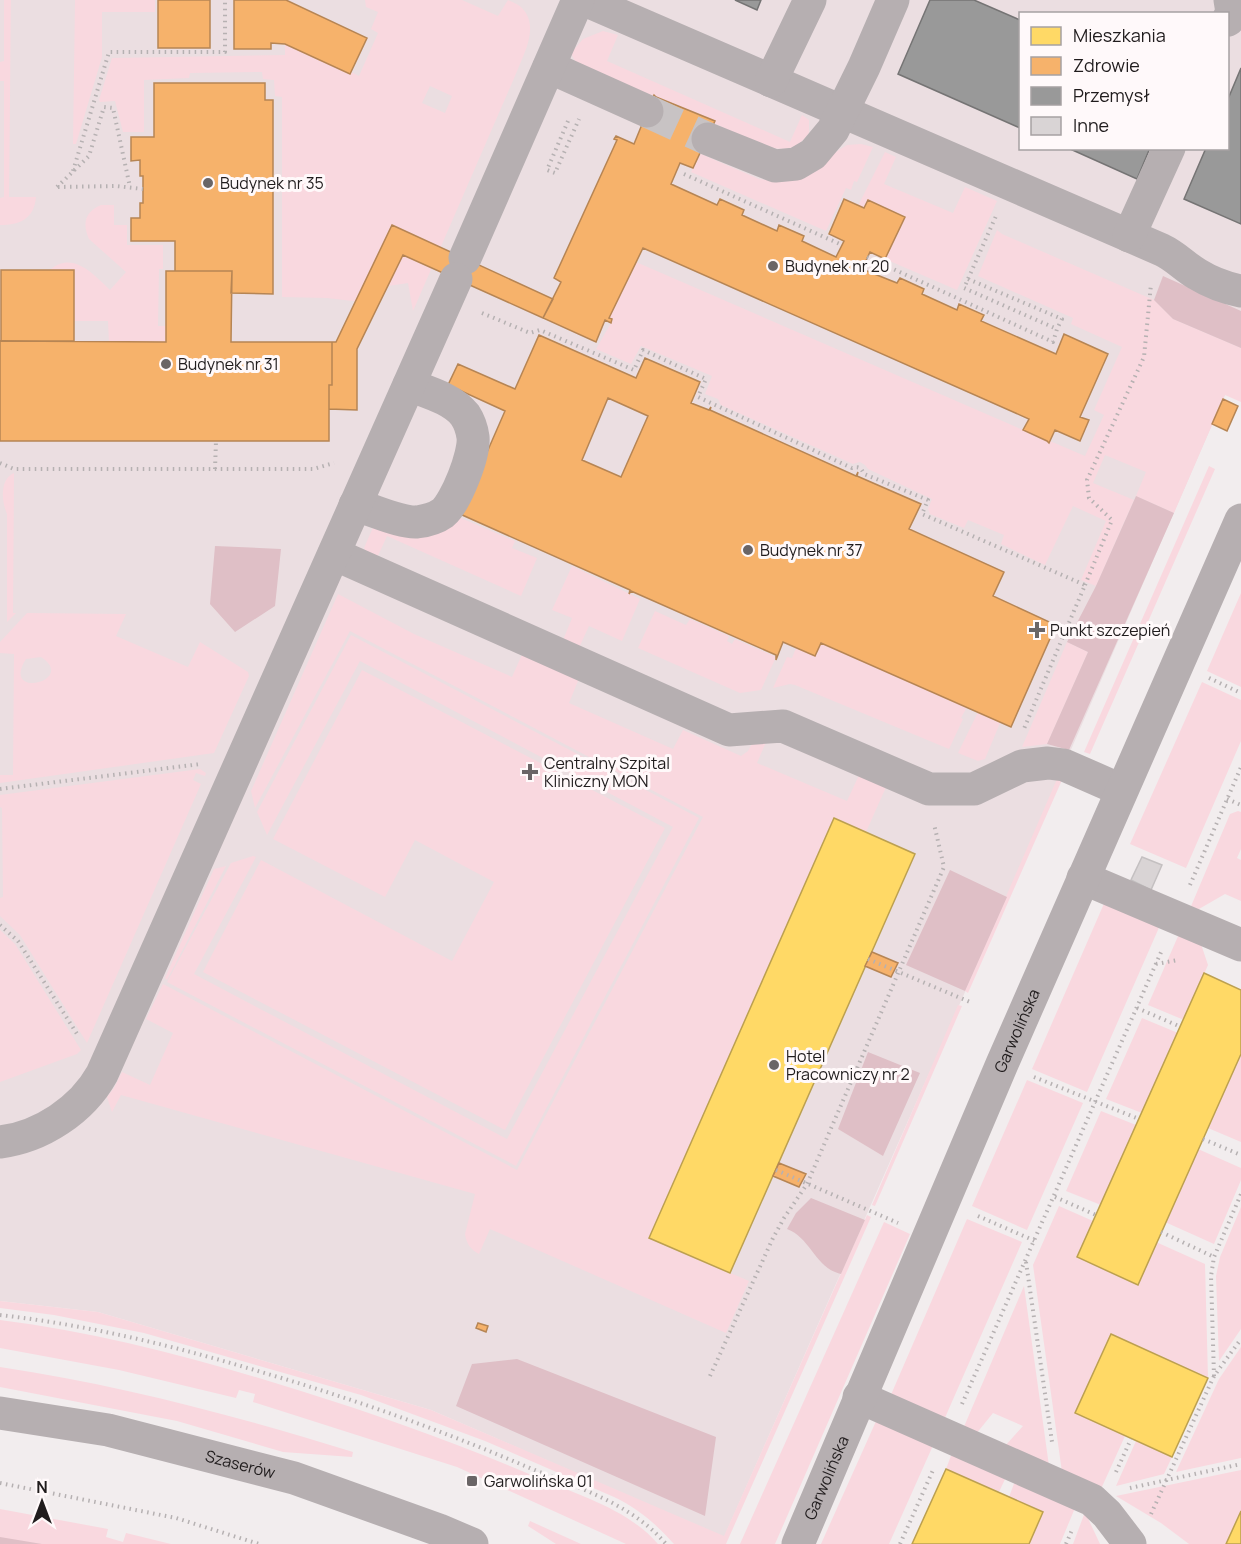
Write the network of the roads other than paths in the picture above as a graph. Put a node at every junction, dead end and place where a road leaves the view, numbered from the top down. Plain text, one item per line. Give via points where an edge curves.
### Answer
1 (578, 0) edge
2 (585, 0) edge
3 (810, 0) edge
4 (893, 0) edge
5 (1230, 0) edge
6 (1229, 17) edge
7 (549, 67) junction
8 (771, 81) junction
9 (647, 111) tunnel mouth
10 (841, 112) junction
11 (708, 138) tunnel mouth
12 (1168, 150) edge
13 (1129, 236) junction
14 (1161, 264) junction
15 (1241, 277) edge
16 (1241, 291) edge
17 (409, 385) junction
18 (355, 506) junction
19 (1241, 520) edge
20 (334, 554) junction
21 (1121, 790) junction
22 (1083, 878) junction
23 (1241, 945) edge
24 (0, 1142) edge
25 (859, 1397) junction
26 (0, 1413) edge
27 (472, 1544) edge
28 (798, 1544) edge
29 (1130, 1544) edge

1 - 7 street
2 - 8 street
3 - 8 street
4 - 10 street
5 - 6 street
7 - 9 street
7 - 17 street
8 - 10 street
10 - 11 street via 821,146 796,164 768,165
10 - 13 street
12 - 13 street
13 - 14 street
14 - 15 street via 1204,259
14 - 16 street
17 - 18 street
17 - 18 street via 451,403 471,427 470,459 451,504 436,517 418,522
18 - 20 street
19 - 21 street, Garwolińska
20 - 21 street via 729,730 783,726 929,789 974,789 1022,766 1038,763 1064,765
20 - 24 street via 102,1074 75,1109 34,1132
21 - 22 street, Garwolińska
22 - 23 street
22 - 25 street, Garwolińska
25 - 28 street, Garwolińska
25 - 29 street via 1092,1500
26 - 27 street, Szaserów via 108,1430 294,1478

